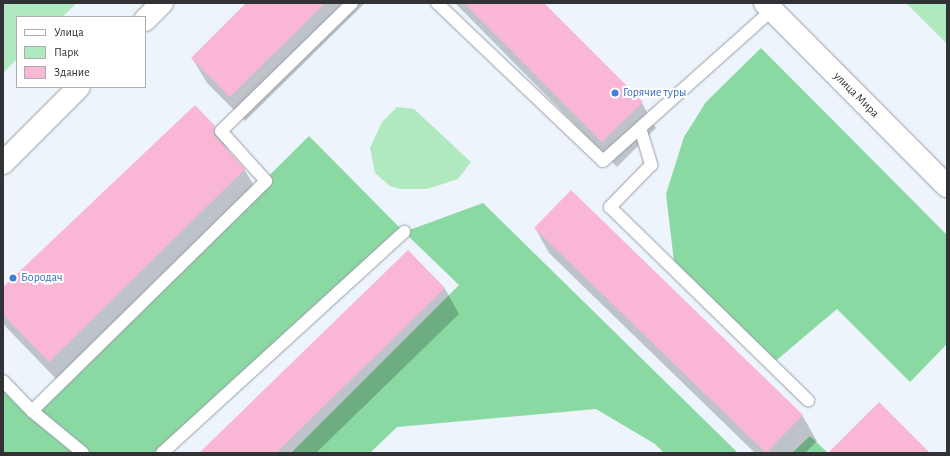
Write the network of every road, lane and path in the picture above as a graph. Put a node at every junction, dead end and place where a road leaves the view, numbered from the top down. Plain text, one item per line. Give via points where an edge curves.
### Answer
1 (162, 3) edge
2 (352, 3) edge
3 (437, 3) edge
4 (768, 6) edge
5 (146, 19) edge
6 (78, 88) edge
7 (640, 128) junction
8 (3, 163) edge
9 (947, 186) edge
10 (404, 232) dead end
11 (3, 381) edge
12 (808, 400) dead end
13 (32, 411) junction
14 (83, 453) edge
15 (162, 453) edge

1 - 5 main road
2 - 13 lane via 221,131 266,181
3 - 7 lane via 603,161
4 - 7 lane
4 - 9 main road, улица Мира
6 - 8 main road
7 - 12 lane via 651,165 610,207
10 - 15 lane
11 - 13 lane
13 - 14 lane

